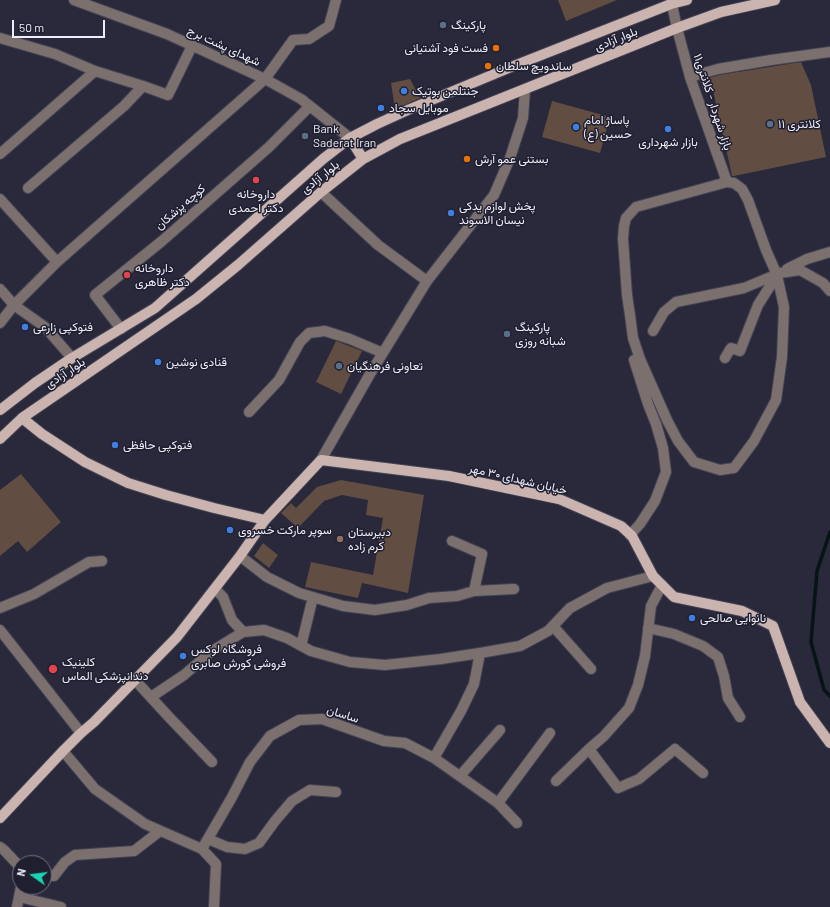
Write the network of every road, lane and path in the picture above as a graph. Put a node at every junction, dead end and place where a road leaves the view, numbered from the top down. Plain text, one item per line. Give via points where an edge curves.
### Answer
1 (74, 0) edge
2 (336, 0) edge
3 (687, 0) edge
4 (775, 0) edge
5 (671, 2) edge
6 (677, 28) junction
7 (0, 38) edge
8 (192, 46) junction
9 (830, 52) edge
10 (95, 71) junction
11 (690, 77) junction
12 (265, 79) junction
13 (142, 86) junction
14 (525, 90) junction
15 (310, 106) junction
16 (350, 138) junction
17 (0, 154) edge
18 (363, 159) junction
19 (727, 182) junction
20 (28, 188) dead end
21 (321, 192) junction
22 (0, 198) edge
23 (623, 224) junction
24 (830, 252) edge
25 (57, 262) junction
26 (778, 274) junction
27 (427, 281) junction
28 (0, 289) edge
29 (830, 291) edge
30 (14, 305) junction
31 (0, 323) edge
32 (121, 329) junction
33 (626, 329) dead end
34 (653, 330) dead end
35 (630, 348) dead end
36 (383, 354) junction
37 (72, 358) junction
38 (725, 358) dead end
39 (0, 410) edge
40 (249, 412) dead end
41 (22, 418) junction
42 (0, 439) edge
43 (322, 460) junction
44 (265, 520) junction
45 (630, 535) junction
46 (452, 541) dead end
47 (240, 556) junction
48 (102, 561) dead end
49 (653, 576) junction
50 (662, 585) junction
51 (215, 589) junction
52 (514, 589) dead end
53 (474, 591) junction
54 (313, 597) junction
55 (0, 608) edge
56 (553, 626) junction
57 (648, 628) junction
58 (0, 630) edge
59 (243, 632) junction
60 (301, 646) junction
61 (480, 653) junction
62 (591, 669) dead end
63 (135, 680) junction
64 (151, 697) junction
65 (740, 717) dead end
66 (500, 730) dead end
67 (81, 733) junction
68 (550, 733) dead end
69 (830, 743) edge
70 (589, 749) junction
71 (63, 751) junction
72 (434, 758) junction
73 (212, 762) dead end
74 (703, 773) dead end
75 (460, 776) junction
76 (556, 781) dead end
77 (336, 792) dead end
78 (498, 803) junction
79 (0, 818) edge
80 (517, 823) dead end
81 (160, 831) junction
82 (208, 839) junction
83 (0, 847) edge
84 (202, 849) junction
85 (12, 858) edge
86 (52, 876) edge
87 (18, 902) edge
88 (61, 907) edge
89 (214, 907) edge

1 - 8 street, شهدای پشت برج via 167,34
2 - 12 street via 329,26 309,40 293,40
3 - 5 main road, بلوار آزادی
4 - 6 main road, بلوار آزادی via 721,12
5 - 6 street, بازار شهردار - کلانتری۱۱
5 - 16 main road, بلوار آزادی via 423,103
6 - 11 street, بازار شهردار - کلانتری۱۱
6 - 14 main road, بلوار آزادی
7 - 10 street via 55,54
8 - 12 street, شهدای پشت برج
8 - 13 street via 168,95
9 - 11 street via 740,65
10 - 13 street
10 - 17 street
11 - 19 street, بازار شهردار - کلانتری۱۱
12 - 15 street, شهدای پشت برج
12 - 25 street
13 - 20 street via 124,106
14 - 18 main road, بلوار آزادی via 400,139
14 - 27 street via 523,118 494,195
15 - 16 street, شهدای پشت برج
15 - 32 street, کوچه پزشکان via 263,152 96,295
16 - 18 main road
16 - 32 main road, بلوار آزادی via 155,308
18 - 21 main road, بلوار آزادی
19 - 23 street via 636,207
19 - 26 street via 734,183 742,189
21 - 27 street via 378,245
21 - 41 main road, بلوار آزادی via 196,299
22 - 25 street
23 - 26 street via 627,295 633,338 667,420 678,441 694,462 720,470 734,468 754,441 776,400 782,357 784,307
23 - 33 street via 620,260
24 - 26 street via 807,259
25 - 30 street
26 - 29 street via 800,270
26 - 34 street via 744,288 676,302 664,312
26 - 38 street via 758,305 740,351 732,348
27 - 36 street
28 - 30 street
30 - 31 street
30 - 37 street via 45,327
32 - 37 main road, بلوار آزادی
35 - 45 street via 663,448 666,472 655,501
36 - 40 street via 325,331 309,333 300,342 279,380
36 - 43 street
37 - 39 main road, بلوار آزادی
41 - 42 main road, بلوار آزادی
41 - 44 main road via 85,462 128,483
43 - 44 main road
43 - 45 main road, خیابان شهدای ۳۰ مهر via 449,476 559,499 621,526
44 - 47 main road
45 - 49 main road, خیابان شهدای ۳۰ مهر
46 - 53 street via 482,554
47 - 51 main road
47 - 54 street via 267,577
48 - 55 street via 89,562 34,594
49 - 50 main road, خیابان شهدای ۳۰ مهر
49 - 56 street via 607,588 570,608
50 - 57 street via 651,606
50 - 69 main road, خیابان شهدای ۳۰ مهر via 674,597 742,611 773,626 800,702
51 - 59 street via 223,597 232,620
51 - 63 main road via 177,637
52 - 53 street
53 - 54 street via 376,610 343,606
54 - 60 street
56 - 61 street via 520,646
56 - 62 street
57 - 65 street via 674,634 703,646 718,657 728,698
57 - 70 street via 645,656 629,708
58 - 67 street
59 - 60 street via 264,630
59 - 64 street via 212,650 184,675
60 - 61 street via 350,662 386,665
61 - 72 street via 474,684
63 - 64 street
63 - 67 main road
64 - 73 street
66 - 75 street
67 - 71 main road
68 - 78 street
70 - 74 street via 618,788 638,779 675,749
70 - 76 street
71 - 79 main road
71 - 81 street via 95,789 144,824
72 - 75 street, ساسان
72 - 82 street, ساسان via 405,743 384,741 322,719 299,720 270,736 250,762
75 - 78 street, ساسان
77 - 82 street via 310,790 292,801 259,843 245,849 227,847
78 - 80 street, ساسان
81 - 84 street
81 - 86 street via 134,852 75,855
82 - 84 street, ساسان
83 - 85 street
84 - 89 street via 216,864
87 - 88 street

